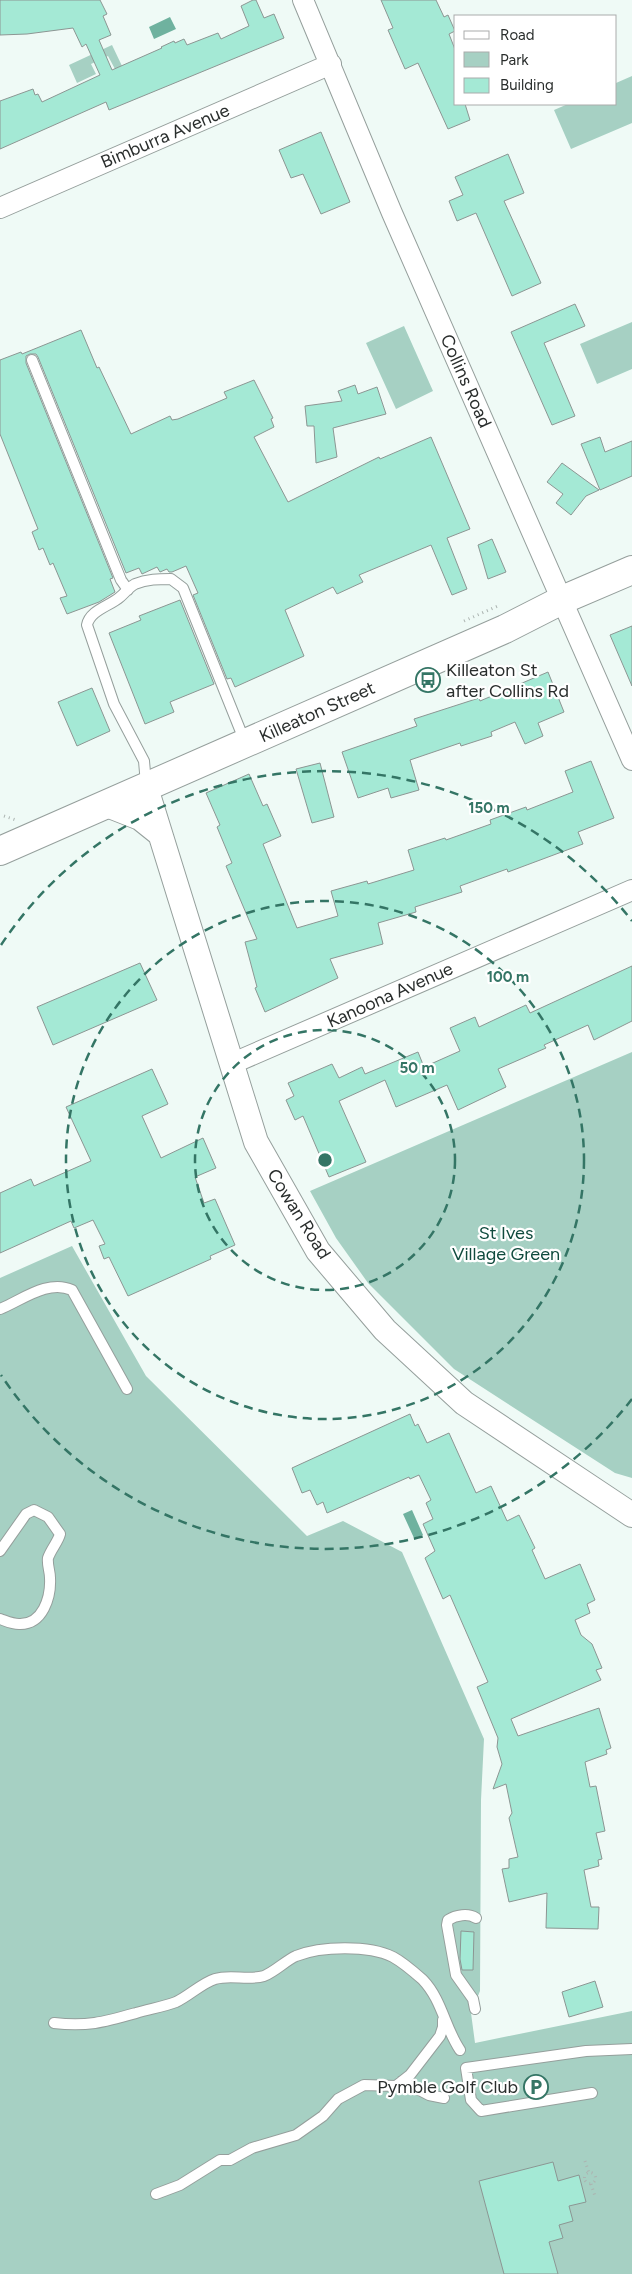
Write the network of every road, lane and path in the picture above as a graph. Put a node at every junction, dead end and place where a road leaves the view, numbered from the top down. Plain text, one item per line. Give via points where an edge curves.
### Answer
1 (303, 0) edge
2 (331, 64) junction
3 (0, 208) edge
4 (32, 360) dead end
5 (632, 570) edge
6 (128, 590) junction
7 (562, 600) junction
8 (246, 743) junction
9 (632, 760) edge
10 (146, 788) junction
11 (107, 805) junction
12 (160, 834) junction
13 (1, 849) edge
14 (632, 890) edge
15 (231, 1064) junction
16 (0, 1309) edge
17 (128, 1388) dead end
18 (632, 1515) edge
19 (0, 1551) edge
20 (0, 1618) edge
21 (476, 1918) dead end
22 (475, 2009) dead end
23 (441, 2010) junction
24 (54, 2023) dead end
25 (632, 2049) edge
26 (460, 2050) dead end
27 (402, 2081) junction
28 (592, 2093) dead end
29 (444, 2098) dead end
30 (585, 2161) dead end
31 (588, 2173) junction
32 (585, 2180) junction
33 (580, 2182) dead end
34 (591, 2184) junction
35 (156, 2194) dead end
36 (594, 2196) dead end

1 - 2 street, Collins Road
2 - 3 street, Bimburra Avenue
2 - 7 street, Collins Road via 392,213
4 - 6 lane via 121,580
5 - 7 main road, Killeaton Street
6 - 8 lane via 146,580 158,579 171,579 183,588
6 - 10 lane via 88,620 88,629 114,704 144,761
7 - 8 main road, Killeaton Street via 505,629
7 - 9 street, Collins Road
8 - 10 main road, Killeaton Street
10 - 11 main road, Killeaton Street
10 - 12 street, Cowan Road
11 - 12 street via 140,818
11 - 13 main road, Killeaton Street
12 - 15 street, Cowan Road
14 - 15 street, Kanoona Avenue
15 - 18 street, Cowan Road via 256,1142 304,1228 318,1250 385,1330 464,1403
16 - 17 lane via 44,1290 63,1286 72,1290
19 - 20 lane via 26,1514 34,1510 48,1517 60,1534 48,1560 49,1598 43,1610 28,1623 19,1624
21 - 22 lane via 459,1916 448,1920 447,1926 456,1975 473,1999
23 - 24 lane via 423,1981 393,1957 373,1950 339,1949 295,1956 267,1975 256,1978 214,1980 175,2002 116,2020 77,2025
23 - 26 lane via 448,2031
23 - 27 lane via 444,2027 440,2036
25 - 28 lane via 586,2051 466,2068 471,2100 480,2111
27 - 29 lane via 429,2095
27 - 35 lane via 396,2086 364,2085 338,2099 323,2116 296,2134 252,2148 230,2160 220,2160 180,2185
30 - 31 path
31 - 32 path
31 - 34 path via 598,2176
32 - 33 path
32 - 34 path
34 - 36 path

